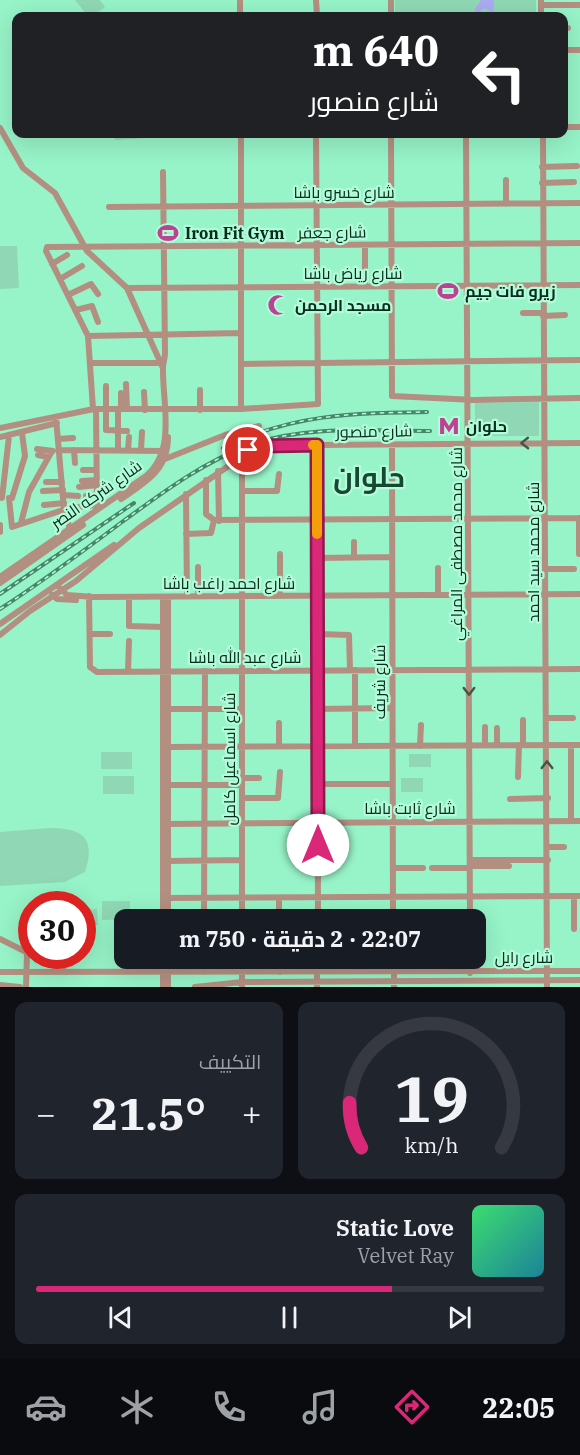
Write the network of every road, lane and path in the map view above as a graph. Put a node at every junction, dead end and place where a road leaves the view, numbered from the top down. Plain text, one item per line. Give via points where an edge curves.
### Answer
1 (541, 3) edge
2 (558, 3) edge
3 (579, 4) edge
4 (0, 128) edge
5 (241, 138) edge
6 (316, 138) edge
7 (392, 138) edge
8 (466, 138) edge
9 (543, 138) edge
10 (577, 166) dead end
11 (542, 167) junction
12 (163, 172) dead end
13 (506, 180) dead end
14 (574, 182) dead end
15 (542, 183) junction
16 (580, 202) edge
17 (543, 203) junction
18 (468, 204) junction
19 (506, 204) junction
20 (317, 205) junction
21 (392, 205) junction
22 (163, 206) junction
23 (241, 206) junction
24 (109, 207) dead end
25 (543, 243) junction
26 (580, 243) edge
27 (468, 244) junction
28 (365, 245) junction
29 (392, 245) junction
30 (241, 246) junction
31 (318, 246) junction
32 (165, 247) junction
33 (84, 248) junction
34 (67, 255) dead end
35 (52, 264) junction
36 (82, 266) dead end
37 (60, 279) junction
38 (468, 285) junction
39 (542, 285) junction
40 (580, 285) edge
41 (318, 286) junction
42 (365, 286) junction
43 (392, 286) junction
44 (166, 287) junction
45 (241, 287) junction
46 (127, 288) junction
47 (98, 294) dead end
48 (68, 295) junction
49 (76, 310) junction
50 (524, 313) dead end
51 (543, 314) junction
52 (566, 315) dead end
53 (98, 322) dead end
54 (147, 333) junction
55 (166, 333) junction
56 (241, 333) junction
57 (88, 336) junction
58 (580, 360) edge
59 (544, 361) junction
60 (392, 362) junction
61 (467, 362) junction
62 (91, 363) junction
63 (318, 363) junction
64 (162, 364) junction
65 (241, 364) junction
66 (126, 384) dead end
67 (106, 386) dead end
68 (200, 390) dead end
69 (144, 392) dead end
70 (121, 393) dead end
71 (469, 399) junction
72 (544, 399) junction
73 (580, 399) edge
74 (94, 409) junction
75 (106, 409) junction
76 (122, 409) junction
77 (167, 409) junction
78 (241, 409) junction
79 (145, 410) junction
80 (200, 410) junction
81 (57, 420) junction
82 (259, 426) dead end
83 (0, 428) edge
84 (118, 430) junction
85 (142, 432) dead end
86 (22, 433) junction
87 (9, 436) junction
88 (0, 437) edge
89 (73, 438) dead end
90 (58, 439) junction
91 (469, 443) junction
92 (545, 443) junction
93 (580, 443) edge
94 (392, 444) junction
95 (317, 445) junction
96 (74, 450) junction
97 (96, 450) junction
98 (117, 450) junction
99 (128, 450) junction
100 (141, 450) junction
101 (60, 451) junction
102 (163, 451) junction
103 (38, 452) dead end
104 (50, 454) junction
105 (242, 454) junction
106 (165, 459) junction
107 (75, 463) dead end
108 (83, 470) dead end
109 (96, 470) junction
110 (218, 471) junction
111 (279, 474) dead end
112 (206, 480) junction
113 (46, 482) dead end
114 (62, 482) junction
115 (97, 483) junction
116 (80, 484) dead end
117 (43, 491) dead end
118 (242, 491) junction
119 (186, 494) junction
120 (97, 495) junction
121 (51, 496) dead end
122 (78, 496) dead end
123 (86, 496) dead end
124 (27, 497) junction
125 (6, 498) edge
126 (64, 500) junction
127 (52, 504) junction
128 (44, 505) dead end
129 (97, 508) junction
130 (469, 518) junction
131 (546, 518) junction
132 (580, 518) edge
133 (317, 519) junction
134 (392, 519) junction
135 (217, 520) junction
136 (242, 520) junction
137 (21, 523) junction
138 (0, 525) edge
139 (70, 529) junction
140 (0, 532) edge
141 (186, 534) junction
142 (354, 542) dead end
143 (280, 554) dead end
144 (579, 554) edge
145 (354, 557) junction
146 (392, 557) junction
147 (318, 558) junction
148 (198, 567) dead end
149 (438, 568) dead end
150 (546, 569) junction
151 (574, 569) dead end
152 (0, 577) edge
153 (0, 583) edge
154 (60, 588) junction
155 (51, 594) junction
156 (546, 594) junction
157 (580, 594) edge
158 (438, 595) junction
159 (469, 595) junction
160 (187, 596) junction
161 (198, 596) junction
162 (242, 596) junction
163 (280, 596) junction
164 (318, 596) junction
165 (392, 596) junction
166 (129, 597) junction
167 (166, 597) junction
168 (91, 598) junction
169 (0, 624) edge
170 (163, 627) junction
171 (90, 634) junction
172 (110, 634) dead end
173 (318, 634) junction
174 (0, 635) edge
175 (129, 641) dead end
176 (547, 669) junction
177 (580, 669) edge
178 (318, 670) junction
179 (353, 670) junction
180 (392, 670) junction
181 (469, 670) junction
182 (205, 671) junction
183 (242, 671) junction
184 (129, 672) junction
185 (166, 672) junction
186 (355, 708) junction
187 (392, 708) junction
188 (168, 709) junction
189 (205, 709) junction
190 (242, 709) junction
191 (318, 709) junction
192 (547, 718) junction
193 (573, 718) dead end
194 (523, 720) dead end
195 (279, 723) dead end
196 (421, 725) dead end
197 (485, 727) dead end
198 (497, 728) dead end
199 (470, 745) junction
200 (485, 745) junction
201 (497, 745) junction
202 (521, 745) junction
203 (547, 745) junction
204 (571, 745) junction
205 (580, 745) edge
206 (279, 746) junction
207 (318, 746) junction
208 (355, 746) junction
209 (393, 746) junction
210 (420, 746) junction
211 (168, 747) junction
212 (205, 747) junction
213 (242, 747) junction
214 (280, 772) dead end
215 (518, 777) dead end
216 (259, 778) dead end
217 (242, 781) junction
218 (318, 784) junction
219 (392, 784) junction
220 (168, 785) junction
221 (205, 785) junction
222 (242, 798) junction
223 (548, 798) junction
224 (510, 799) dead end
225 (470, 821) junction
226 (548, 821) junction
227 (571, 821) junction
228 (580, 821) edge
229 (318, 822) junction
230 (393, 822) junction
231 (204, 823) junction
232 (242, 823) junction
233 (168, 824) junction
234 (318, 845) junction
235 (340, 845) dead end
236 (548, 847) junction
237 (564, 847) dead end
238 (204, 860) junction
239 (242, 860) junction
240 (548, 860) junction
241 (168, 861) junction
242 (470, 864) junction
243 (509, 866) dead end
244 (432, 867) dead end
245 (393, 868) junction
246 (423, 868) dead end
247 (393, 896) junction
248 (470, 896) junction
249 (548, 896) junction
250 (577, 896) edge
251 (318, 897) junction
252 (168, 898) junction
253 (204, 898) junction
254 (242, 898) junction
255 (279, 898) junction
256 (163, 909) edge
257 (168, 909) edge
258 (204, 909) edge
259 (242, 909) edge
260 (279, 909) edge
261 (318, 909) edge
262 (393, 909) edge
263 (470, 909) edge
264 (574, 929) dead end
265 (0, 939) edge
266 (18, 949) edge
267 (27, 969) edge
268 (61, 969) edge
269 (165, 969) edge
270 (166, 969) edge
271 (280, 969) edge
272 (1, 970) edge
273 (394, 971) junction
274 (421, 971) joint
275 (439, 971) junction
276 (470, 971) junction
277 (548, 971) junction
278 (580, 971) edge
279 (166, 972) junction
280 (204, 972) joint
281 (242, 972) junction
282 (280, 972) junction
283 (317, 972) junction
284 (14, 973) junction
285 (70, 973) junction
286 (27, 974) junction
287 (580, 980) edge
288 (470, 981) junction
289 (242, 984) edge
290 (317, 984) edge
291 (394, 984) edge
292 (439, 984) edge
293 (481, 984) edge
294 (548, 984) edge
295 (0, 985) edge
296 (16, 987) edge
297 (26, 987) edge
298 (163, 987) edge
299 (168, 987) edge
300 (195, 987) edge

1 - 2 street
2 - 3 street
4 - 33 street via 23,168 55,193
5 - 23 street
6 - 20 street
7 - 21 street
8 - 18 street, شارع محمد مصطفى المراغي
9 - 11 street, شارع محمد سيد احمد
10 - 11 street
11 - 15 street, شارع محمد سيد احمد
12 - 22 street
13 - 19 street
14 - 15 street
15 - 17 street, شارع محمد سيد احمد
16 - 17 street, شارع خسرو باشا
17 - 19 street, شارع خسرو باشا
17 - 25 street, شارع محمد سيد احمد
18 - 19 street, شارع خسرو باشا
18 - 21 street, شارع خسرو باشا
18 - 27 street, شارع محمد مصطفى المراغي
20 - 21 street, شارع خسرو باشا
20 - 23 street, شارع خسرو باشا
20 - 31 street
21 - 29 street
22 - 23 street, شارع خسرو باشا
22 - 24 street, شارع خسرو باشا
22 - 32 street
23 - 30 street
25 - 26 street, شارع جعفر
25 - 27 street, شارع جعفر
25 - 39 street, شارع محمد سيد احمد
27 - 29 street, شارع جعفر
27 - 38 street, شارع محمد مصطفى المراغي
28 - 29 street, شارع جعفر
28 - 31 street, شارع جعفر
28 - 42 street
29 - 43 street
30 - 31 street, شارع جعفر
30 - 32 street, شارع جعفر
30 - 45 street
31 - 41 street
32 - 33 street, شارع جعفر
32 - 44 street
33 - 35 street, شارع جعفر via 45,248
33 - 46 street
34 - 35 street
35 - 37 street
36 - 37 street
37 - 48 street
38 - 39 street, شارع رياض باشا
38 - 43 street, شارع رياض باشا
38 - 61 street, شارع محمد مصطفى المراغي
39 - 40 street, شارع رياض باشا
39 - 51 street, شارع محمد سيد احمد
41 - 42 street, شارع رياض باشا
41 - 45 street, شارع رياض باشا
41 - 63 street
42 - 43 street, شارع رياض باشا
43 - 60 street
44 - 45 street, شارع رياض باشا
44 - 46 street, شارع رياض باشا
44 - 55 street
45 - 56 street
46 - 54 street, شارع شركه النصر
47 - 48 street via 91,285
48 - 49 street
49 - 53 street via 91,305
49 - 57 street
50 - 51 street
51 - 52 street
51 - 59 street, شارع محمد سيد احمد
54 - 55 street
54 - 57 street
54 - 64 street, شارع شركه النصر
55 - 56 street
55 - 64 street
56 - 65 street
57 - 62 street
58 - 59 street
59 - 61 street
59 - 72 street, شارع محمد سيد احمد
60 - 61 street
60 - 63 street
60 - 71 street via 392,396
61 - 71 street, شارع محمد مصطفى المراغي
62 - 64 street
62 - 74 street
63 - 65 street
63 - 78 street via 318,404
64 - 77 street, شارع شركه النصر via 169,383
65 - 78 street
66 - 76 street
67 - 75 street
68 - 80 street
69 - 79 street
70 - 76 street
71 - 72 street
71 - 91 street, شارع محمد مصطفى المراغي
72 - 73 street
72 - 92 street, شارع محمد سيد احمد
74 - 75 street
74 - 81 street
74 - 97 street
75 - 76 street
75 - 84 street via 106,430
76 - 79 street
76 - 84 street
77 - 79 street
77 - 80 street
77 - 102 street, شارع شركه النصر
77 - 106 street, شارع شركه النصر
78 - 80 street
81 - 83 street
81 - 86 street
81 - 90 street
82 - 106 street
84 - 98 street
84 - 99 street via 128,434
85 - 100 street
86 - 87 street
86 - 125 street via 25,456
87 - 88 street
87 - 125 street
89 - 90 street
90 - 101 street
92 -> 91 street, شارع منصور
91 - 94 street, شارع منصور
91 - 130 street, شارع محمد مصطفى المراغي
92 - 93 street, شارع منصور
92 - 131 street, شارع محمد سيد احمد
94 - 95 street, شارع منصور
94 - 134 street, شارع شريف
95 - 105 street, شارع منصور via 264,446
95 - 133 street
96 - 97 street via 84,446
96 - 101 street
96 - 107 street
97 - 98 street
97 - 109 street
98 - 99 street
99 - 100 street
100 - 102 street
101 - 104 street
101 - 114 street
102 - 129 street, شارع شركه النصر via 150,473
103 - 104 street
104 - 124 street
105 - 110 street, شارع منصور
105 - 118 street, شارع اسماعيل كامل
106 - 153 street, شارع شركه النصر via 150,479
108 - 109 street
109 - 115 street
110 - 112 street, شارع منصور
110 - 135 street
111 - 118 street via 278,491
112 - 119 street, شارع منصور
112 - 135 street via 206,514
113 - 114 street
114 - 126 street
115 - 116 street
115 - 120 street
117 - 126 street
118 - 136 street, شارع اسماعيل كامل
119 - 141 street
119 - 154 street, شارع منصور
120 - 123 street
120 - 129 street
121 - 127 street
122 - 126 street
124 - 125 street
124 - 137 street
125 - 137 street via 10,527
126 - 127 street
126 - 129 street
126 - 137 street
126 - 139 street
127 - 128 street
129 - 139 street, شارع شركه النصر
130 - 131 street
130 - 134 street
130 - 159 street, شارع محمد مصطفى المراغي
131 - 132 street
131 - 150 street, شارع محمد سيد احمد
132 - 144 street
133 - 134 street
133 - 136 street
133 - 147 street
134 - 146 street, شارع شريف
135 - 136 street
135 - 141 street via 211,533
136 - 162 street, شارع اسماعيل كامل
138 - 140 street
139 - 152 street, شارع شركه النصر
141 - 160 street
142 - 145 street
143 - 163 street
145 - 146 street
145 - 147 street
146 - 165 street, شارع شريف
147 - 164 street
148 - 161 street
149 - 158 street
150 - 151 street
150 - 156 street, شارع محمد سيد احمد
154 - 155 street, شارع منصور
154 - 168 street, شارع احمد راغب باشا via 67,595
155 - 168 street, شارع احمد راغب باشا via 60,599
155 - 169 street, شارع منصور
155 - 174 street, شارع منصور
156 - 157 street, شارع احمد راغب باشا
156 - 159 street, شارع احمد راغب باشا
156 - 176 street, شارع محمد سيد احمد
158 - 159 street, شارع احمد راغب باشا
158 - 165 street, شارع احمد راغب باشا
159 - 181 street, شارع محمد مصطفى المراغي
160 - 161 street, شارع احمد راغب باشا
160 - 167 street, شارع احمد راغب باشا
161 - 162 street, شارع احمد راغب باشا
162 - 163 street, شارع احمد راغب باشا
162 - 183 street, شارع اسماعيل كامل
163 - 164 street, شارع احمد راغب باشا
164 - 165 street, شارع احمد راغب باشا
164 - 173 street
165 - 180 street, شارع شريف
166 - 167 street, شارع احمد راغب باشا
166 - 168 street, شارع احمد راغب باشا
166 - 170 street via 129,626
167 - 170 street
167 - 185 street
168 - 171 street
170 - 185 street
171 - 172 street
171 - 184 street, شارع عبد الله باشا via 91,669
173 - 178 street
173 - 179 street via 349,635
175 - 184 street
176 - 177 street, شارع عبد الله باشا
176 - 181 street, شارع عبد الله باشا
176 - 192 street, شارع محمد سيد احمد
178 - 179 street, شارع عبد الله باشا
178 - 183 street, شارع عبد الله باشا
178 - 191 street
179 - 180 street, شارع عبد الله باشا
179 - 186 street
180 - 181 street, شارع عبد الله باشا
180 - 187 street, شارع شريف
181 -> 199 street, شارع محمد مصطفى المراغي
182 - 183 street, شارع عبد الله باشا
182 - 185 street, شارع عبد الله باشا
182 - 189 street
183 - 190 street, شارع اسماعيل كامل
184 - 185 street, شارع عبد الله باشا
185 - 188 street
185 - 256 street
186 - 187 street
186 - 191 street
186 - 208 street
187 - 209 street, شارع شريف
188 - 189 street
188 - 211 street
189 - 190 street
189 - 212 street
190 - 213 street, شارع اسماعيل كامل
191 - 207 street
192 - 193 street
192 - 203 street, شارع محمد سيد احمد
194 - 202 street
195 - 206 street
196 - 210 street
197 - 200 street
198 - 201 street
199 - 200 street
199 - 210 street
199 - 225 street, شارع محمد مصطفى المراغي
200 - 201 street
201 - 202 street
202 - 203 street
202 - 215 street
203 - 204 street
223 -> 203 street, شارع محمد سيد احمد
204 - 205 street
204 - 227 street
206 - 207 street
206 - 213 street
207 - 208 street
207 - 218 street
208 - 209 street
209 - 210 street
209 - 219 street, شارع شريف
211 - 212 street
211 - 220 street
212 - 213 street
212 - 221 street
213 - 217 street, شارع اسماعيل كامل
214 - 222 street via 278,798
216 - 217 street
217 - 221 street
217 - 222 street, شارع اسماعيل كامل
218 - 219 street
218 - 229 street
219 - 230 street, شارع شريف
220 - 221 street
220 - 233 street
221 - 231 street
222 - 232 street, شارع اسماعيل كامل
223 - 224 street
223 - 226 street, شارع محمد سيد احمد
225 - 226 street, شارع ثابت باشا
225 - 230 street, شارع ثابت باشا
225 - 242 street, شارع محمد مصطفى المراغي
226 - 227 street, شارع ثابت باشا
226 - 236 street, شارع محمد سيد احمد
227 - 228 street, شارع ثابت باشا
229 - 230 street, شارع ثابت باشا
229 - 232 street, شارع ثابت باشا
229 - 234 street
230 - 245 street, شارع شريف
231 - 232 street, شارع ثابت باشا
231 - 233 street, شارع ثابت باشا
231 - 238 street
232 - 239 street, شارع اسماعيل كامل
233 - 241 street
234 - 235 street
234 - 251 street
236 - 237 street
236 - 240 street, شارع محمد سيد احمد
238 - 239 street
238 - 241 street
238 - 253 street
239 - 254 street, شارع اسماعيل كامل
240 - 242 street
240 - 249 street, شارع محمد سيد احمد
241 - 252 street
242 - 243 street
242 - 244 street
242 - 248 street, شارع محمد مصطفى المراغي
245 - 246 street
245 - 247 street, شارع شريف
247 - 248 street
247 - 251 street
247 - 262 street, شارع شريف
248 - 249 street
248 - 263 street, شارع محمد مصطفى المراغي
249 - 250 street
249 - 277 street, شارع محمد سيد احمد
250 - 264 street
251 - 255 street
251 - 261 street
252 - 253 street
252 - 257 street
253 - 254 street
253 - 258 street
254 - 255 street
254 - 259 street, شارع اسماعيل كامل
255 - 260 street
265 - 266 street
267 - 286 street
268 - 285 street
269 - 279 street
270 - 279 street
271 - 282 street
272 - 284 street, شارع رايل
273 - 274 street, شارع رايل
273 - 283 street, شارع رايل
273 - 291 street
274 - 275 street, شارع رايل
275 - 276 street, شارع رايل
275 - 292 street
276 - 277 street, شارع رايل
276 - 288 street
277 - 278 street, شارع رايل
277 - 294 street, شارع محمد سيد احمد
279 - 280 street, شارع رايل
279 - 285 street, شارع رايل
279 - 298 street
279 - 299 street
280 - 281 street, شارع رايل
281 - 282 street, شارع رايل
281 - 289 street
282 - 283 street, شارع رايل
283 - 290 street
284 - 286 street, شارع رايل
284 - 296 street
285 - 286 street, شارع رايل
286 - 297 street
287 - 294 street, شارع رايل
288 - 292 street, شارع رايل
288 - 293 street, شارع رايل
289 - 290 street, شارع رايل
289 - 300 street, شارع رايل
290 - 291 street, شارع رايل
291 - 292 street, شارع رايل
293 - 294 street, شارع رايل
295 - 296 street

